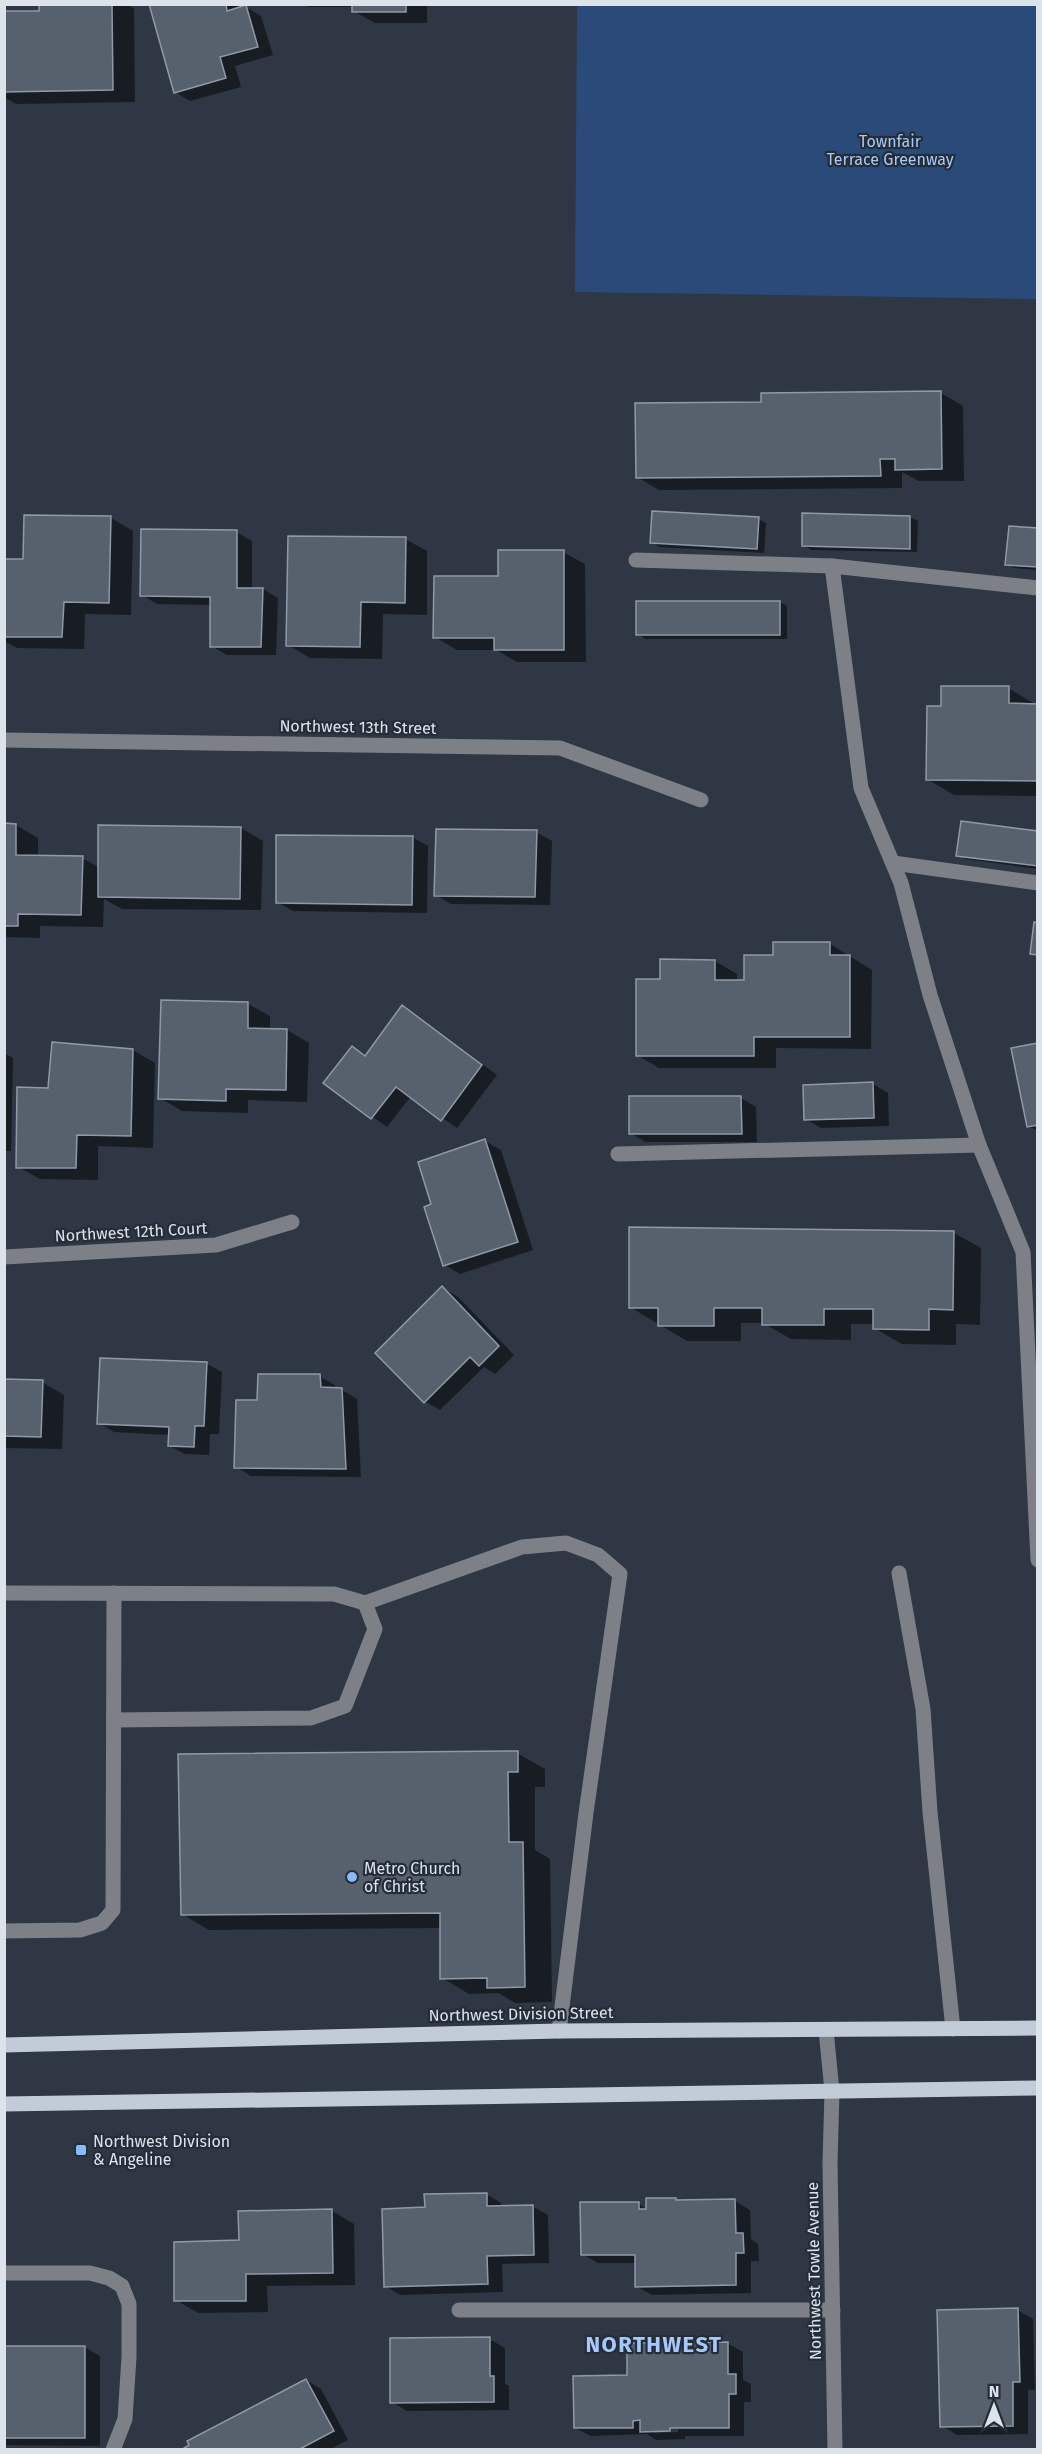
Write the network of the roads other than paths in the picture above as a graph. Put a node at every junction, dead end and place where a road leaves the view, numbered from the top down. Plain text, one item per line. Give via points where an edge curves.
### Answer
1 (636, 560) dead end
2 (832, 566) junction
3 (1038, 588) edge
4 (4, 740) edge
5 (701, 800) dead end
6 (893, 863) junction
7 (1038, 883) edge
8 (980, 1145) junction
9 (618, 1154) dead end
10 (292, 1222) dead end
11 (1030, 1252) edge
12 (4, 1257) edge
13 (1037, 1551) edge
14 (1038, 1560) edge
15 (899, 1573) dead end
16 (4, 1593) edge
17 (114, 1593) junction
18 (365, 1603) junction
19 (114, 1720) junction
20 (4, 1931) edge
21 (1038, 2028) edge
22 (953, 2029) junction
23 (826, 2030) junction
24 (559, 2031) junction
25 (4, 2045) edge
26 (1038, 2088) edge
27 (832, 2091) junction
28 (4, 2104) edge
29 (4, 2273) edge
30 (459, 2310) dead end
31 (833, 2310) junction
32 (113, 2450) edge
33 (835, 2450) edge

1 - 2 street
2 - 3 street
2 - 6 street via 861,788
4 - 5 street, Northwest 13th Street via 560,748
6 - 7 street
6 - 8 street via 930,995
8 - 9 street
8 - 11 street
10 - 12 street, Northwest 12th Court via 216,1245
11 - 13 street
13 - 14 street
15 - 22 street via 923,1709
16 - 17 street
17 - 18 street via 334,1594
17 - 19 street
18 - 19 street via 375,1629 345,1706 311,1718
18 - 24 street via 522,1547 566,1543 597,1555 620,1574
19 - 20 street via 113,1910 102,1923 80,1930
21 - 22 main road, Northwest Division Street
22 - 23 main road, Northwest Division Street
23 - 24 main road, Northwest Division Street
23 - 27 street, Northwest Towle Avenue
24 - 25 main road, Northwest Division Street
26 - 27 main road
27 - 28 main road
27 - 31 street, Northwest Towle Avenue
29 - 32 street via 90,2273 122,2286 129,2304 129,2357 125,2418
30 - 31 street
31 - 33 street, Northwest Towle Avenue

